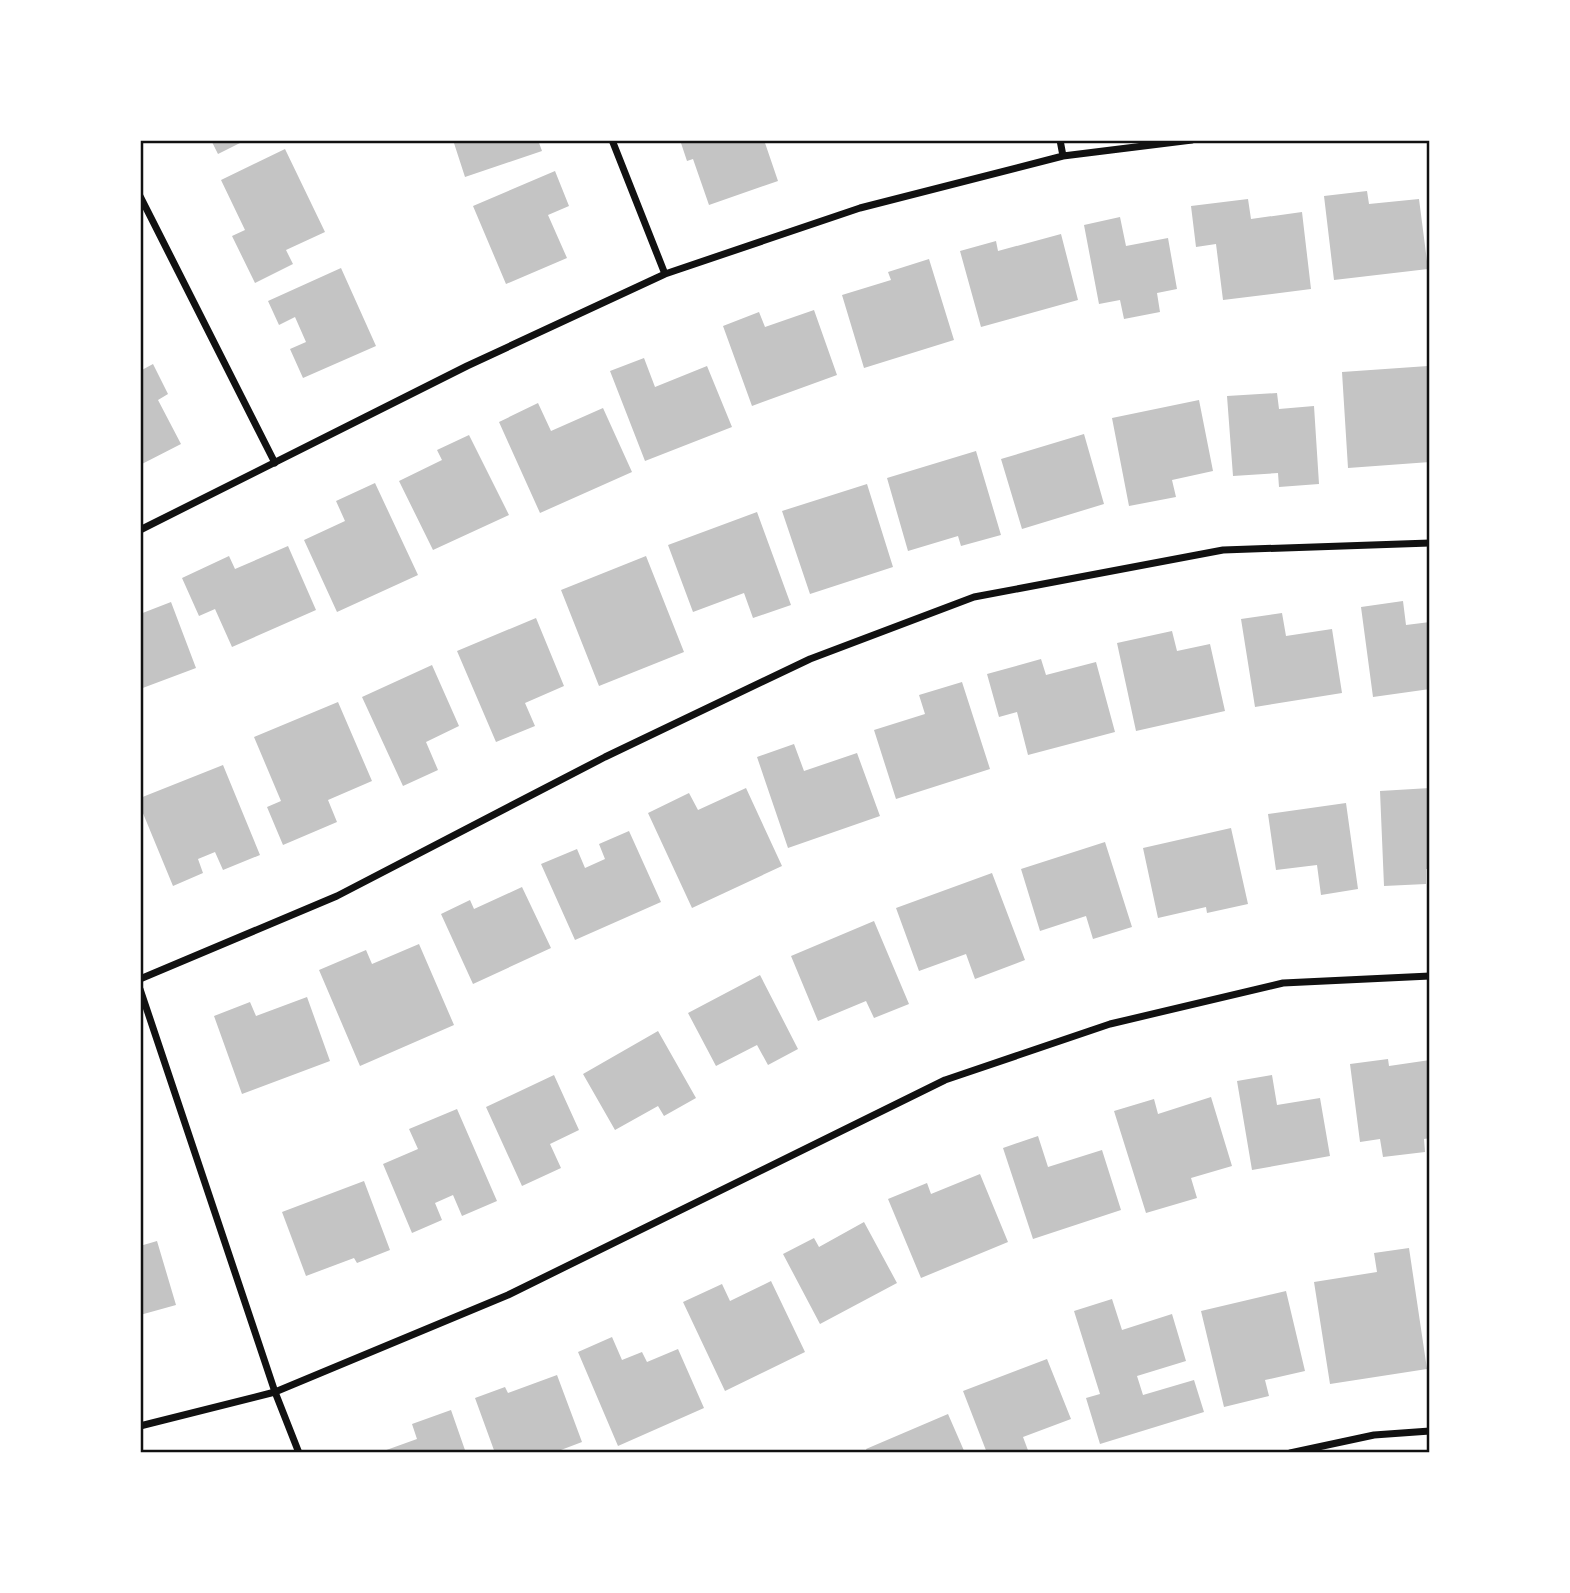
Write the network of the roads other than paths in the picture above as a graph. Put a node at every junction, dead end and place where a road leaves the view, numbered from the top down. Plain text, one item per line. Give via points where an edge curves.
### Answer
1 (612, 140) edge
2 (1060, 140) edge
3 (1192, 140) edge
4 (1063, 156) junction
5 (140, 196) edge
6 (665, 274) junction
7 (275, 463) junction
8 (140, 530) edge
9 (1430, 544) edge
10 (1430, 976) edge
11 (140, 979) edge
12 (140, 989) edge
13 (275, 1392) junction
14 (140, 1426) edge
15 (1430, 1431) edge
16 (299, 1453) edge
17 (1290, 1453) edge

1 - 6 street
2 - 4 street
3 - 4 street
4 - 6 street via 860,208
5 - 7 street
6 - 7 street via 467,366
7 - 8 street
9 - 11 street via 1223,550 974,597 810,659 605,757 337,896
10 - 13 street via 1283,983 1110,1024 945,1080 508,1296
12 - 13 street
13 - 14 street
13 - 16 street
15 - 17 street via 1374,1435

